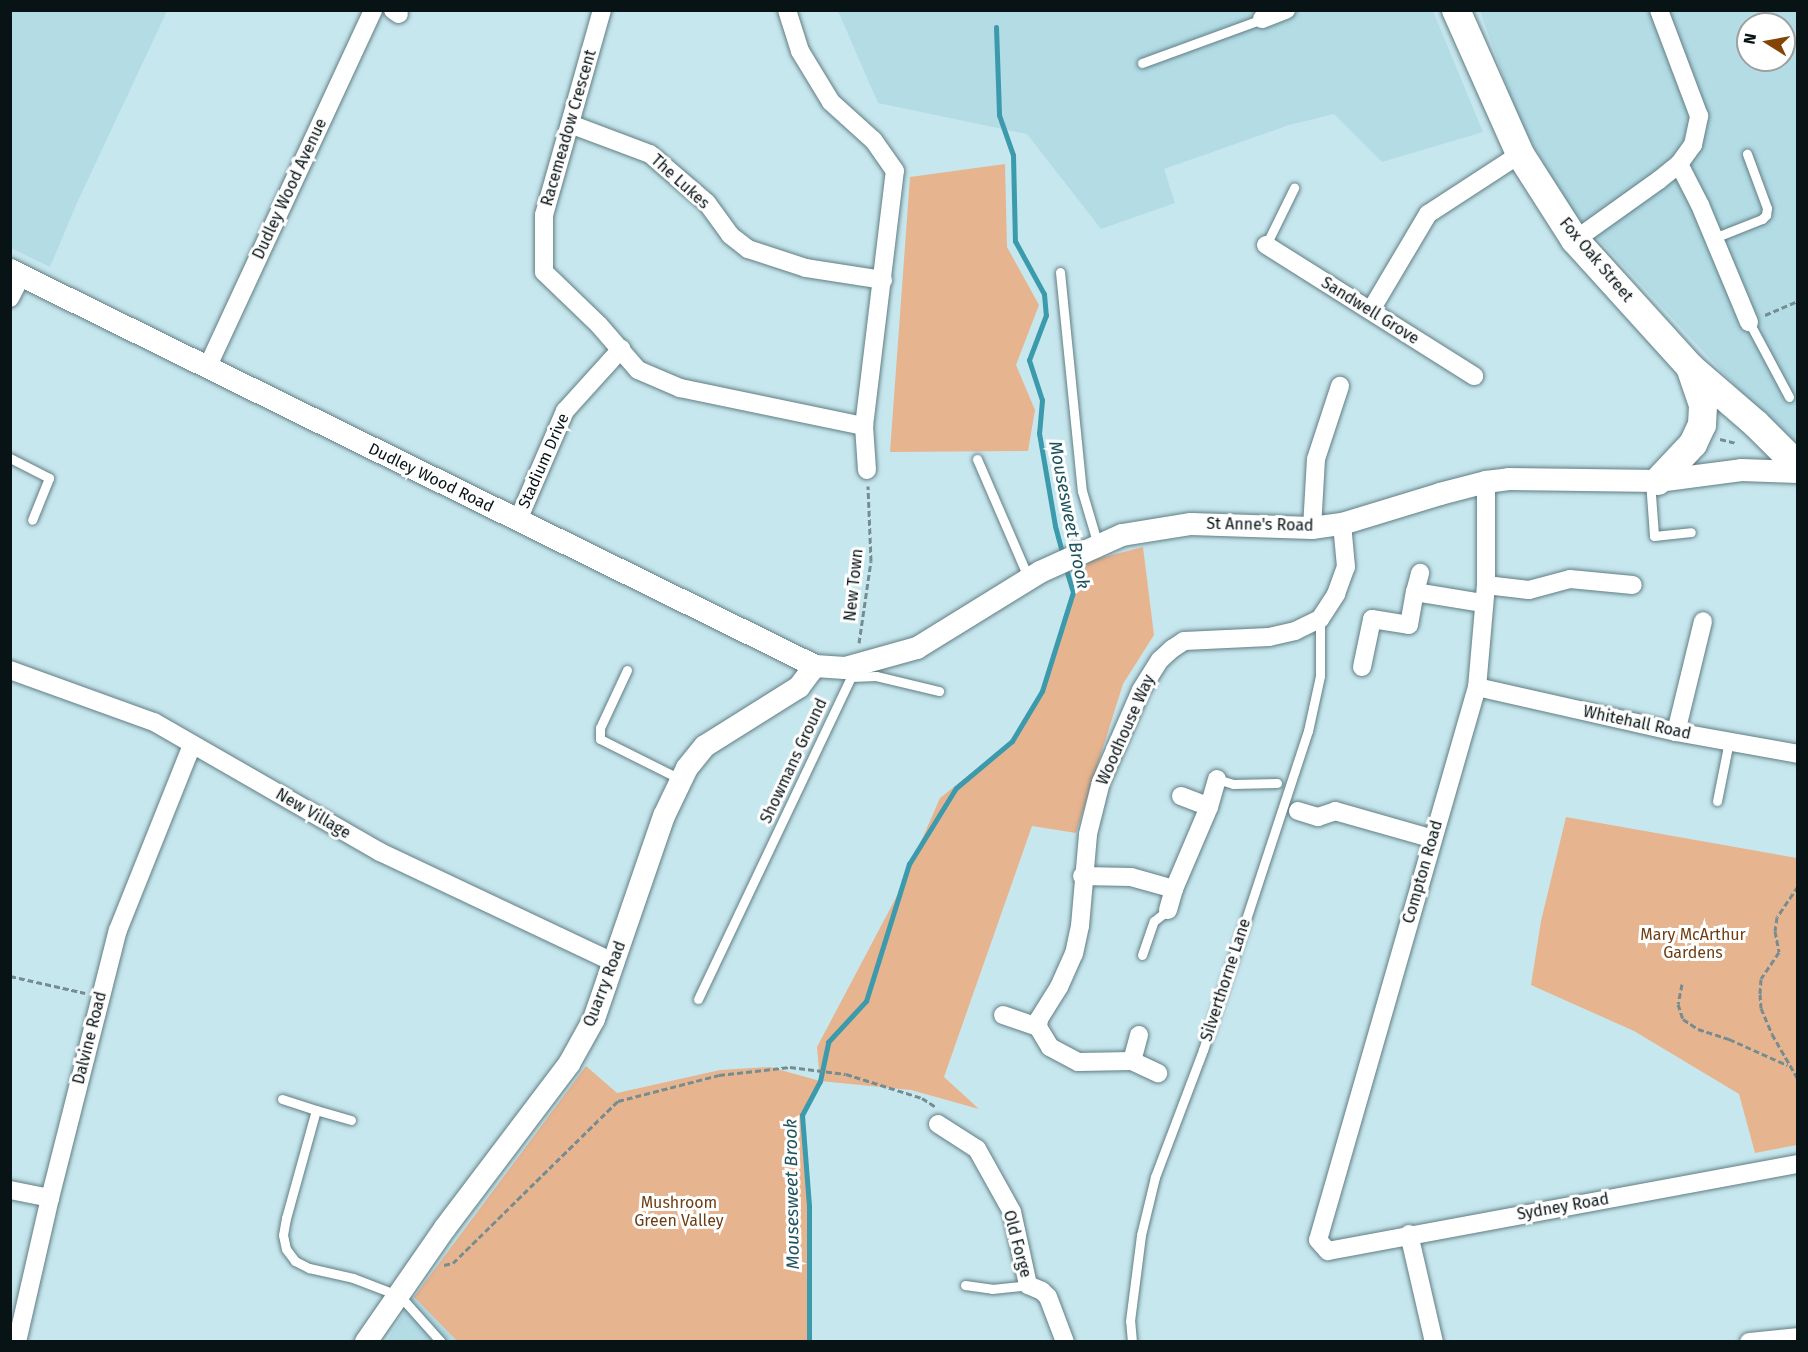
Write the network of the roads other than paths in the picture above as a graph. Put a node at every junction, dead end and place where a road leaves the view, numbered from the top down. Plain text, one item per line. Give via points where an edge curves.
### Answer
1 (372, 10) edge
2 (602, 10) edge
3 (787, 10) edge
4 (1286, 10) edge
5 (1456, 10) edge
6 (1659, 10) edge
7 (1262, 19) joint
8 (1142, 63) dead end
9 (570, 124) junction
10 (1520, 154) junction
11 (1747, 154) dead end
12 (1678, 164) junction
13 (1294, 188) dead end
14 (1714, 238) junction
15 (1575, 240) junction
16 (1266, 245) joint
17 (1060, 272) dead end
18 (16, 273) edge
19 (883, 280) junction
20 (10, 298) edge
21 (1371, 310) junction
22 (1749, 322) joint
23 (621, 350) junction
24 (1690, 367) junction
25 (207, 368) junction
26 (1474, 376) dead end
27 (1340, 386) dead end
28 (1790, 397) dead end
29 (864, 426) junction
30 (10, 458) edge
31 (977, 459) dead end
32 (1797, 466) edge
33 (867, 470) road end
34 (1797, 472) edge
35 (1654, 481) junction
36 (1486, 482) junction
37 (32, 520) dead end
38 (518, 520) junction
39 (1342, 524) junction
40 (1312, 528) junction
41 (1691, 532) dead end
42 (1094, 547) junction
43 (1419, 573) dead end
44 (1035, 576) junction
45 (1634, 585) dead end
46 (1415, 592) junction
47 (1485, 594) junction
48 (1320, 619) junction
49 (1703, 621) dead end
50 (815, 666) junction
51 (1362, 667) dead end
52 (627, 669) dead end
53 (10, 670) edge
54 (853, 672) junction
55 (1477, 687) junction
56 (939, 692) dead end
57 (1676, 732) junction
58 (1729, 741) junction
59 (192, 745) junction
60 (1797, 754) edge
61 (680, 779) junction
62 (1217, 779) joint
63 (1277, 783) dead end
64 (1181, 796) dead end
65 (1717, 801) dead end
66 (1209, 807) junction
67 (1298, 811) dead end
68 (1433, 839) junction
69 (1082, 876) junction
70 (1174, 889) junction
71 (1168, 910) joint
72 (1142, 955) dead end
73 (615, 963) junction
74 (698, 999) dead end
75 (1003, 1014) dead end
76 (1038, 1027) junction
77 (1139, 1035) dead end
78 (1132, 1061) junction
79 (1158, 1073) dead end
80 (282, 1099) dead end
81 (316, 1110) junction
82 (351, 1120) dead end
83 (938, 1124) dead end
84 (1797, 1164) edge
85 (10, 1190) edge
86 (50, 1198) junction
87 (1409, 1234) junction
88 (1328, 1251) joint
89 (965, 1285) dead end
90 (1028, 1285) junction
91 (400, 1296) junction
92 (1797, 1337) edge
93 (17, 1341) edge
94 (366, 1341) edge
95 (441, 1341) edge
96 (1065, 1341) edge
97 (1132, 1341) edge
98 (1434, 1341) edge
99 (1749, 1341) edge

1 - 25 street, Dudley Wood Avenue
2 - 9 street, Racemeadow Crescent
3 - 19 street via 800,51 831,102 873,140 895,171
4 - 7 street
5 - 10 main road, Fox Oak Street
6 - 12 street via 1699,116 1693,145
7 - 8 lane
9 - 19 street, The Lukes via 650,154 707,203 730,236 748,249 806,268
9 - 23 street, Racemeadow Crescent via 544,215 544,272
10 - 15 main road, Fox Oak Street
10 - 21 street via 1428,214
11 - 14 lane via 1766,214
12 - 14 street
12 - 15 street
13 - 16 lane
14 - 22 street
15 - 24 main road, Fox Oak Street
16 - 21 street, Sandwell Grove
17 - 42 lane via 1082,491
18 - 20 street
18 - 25 street, Dudley Wood Road
19 - 29 street
21 - 26 street, Sandwell Grove
22 - 28 lane
23 - 29 street, Racemeadow Crescent via 638,370 680,388
23 - 38 street, Stadium Drive via 565,411
24 - 32 main road, Fox Oak Street
24 - 35 main road via 1703,405 1702,425 1693,444
25 - 38 street, Dudley Wood Road
27 - 40 street via 1316,459
29 - 33 street
30 - 37 lane via 49,478
31 - 44 lane
34 - 35 street, St Anne's Road via 1741,470
35 - 36 street, St Anne's Road
35 - 41 lane via 1654,536
36 - 39 street, St Anne's Road
36 - 47 street, Compton Road
38 - 50 street, Dudley Wood Road
39 - 40 street, St Anne's Road
39 - 48 street via 1346,567 1336,594
40 - 42 street, St Anne's Road via 1191,524 1122,535
42 - 44 street, St Anne's Road
43 - 46 street
44 - 54 street, St Anne's Road via 916,648
45 - 47 street via 1569,579 1529,590
46 - 47 street
46 - 51 street via 1409,625 1372,619
47 - 55 street, Compton Road
48 - 69 street, Woodhouse Way via 1269,637 1184,641 1160,660 1140,690 1101,783
48 - 97 lane, Silverthorne Lane via 1320,676 1308,731 1203,1050 1155,1177 1141,1235 1130,1321
49 - 57 street
50 - 54 street, Dudley Wood Road
50 - 61 street, Quarry Road via 799,687 705,746
52 - 61 lane via 600,728 600,739
53 - 59 street, New Village via 154,722
54 - 56 lane
54 - 74 lane, Showmans Ground
55 - 57 street, Whitehall Road
55 - 68 street, Compton Road
57 - 58 street, Whitehall Road
58 - 60 street, Whitehall Road
58 - 65 lane
59 - 73 street, New Village via 380,852
59 - 86 street, Dalvine Road via 118,930
61 - 73 street, Quarry Road
62 - 63 lane via 1233,784
62 - 66 street
64 - 66 street
66 - 70 street
67 - 68 street via 1318,817 1335,810
68 - 88 street, Compton Road via 1318,1240
69 - 70 street via 1131,877
69 - 76 street, Woodhouse Way via 1080,926 1074,954
70 - 71 street
71 - 72 lane via 1155,921
73 - 91 street, Quarry Road via 594,1019 569,1064 445,1228
75 - 76 street
76 - 78 street via 1050,1047 1078,1062
77 - 78 street
78 - 79 street
80 - 81 lane
81 - 82 lane
81 - 91 lane via 286,1218 286,1249 295,1261 309,1268 353,1278
83 - 90 street, Old Forge via 977,1149 1011,1212
84 - 87 street, Sydney Road
85 - 86 street
86 - 93 street, Dalvine Road
87 - 88 street, Sydney Road
87 - 98 street
89 - 90 lane via 992,1289
90 - 96 street, Old Forge via 1048,1298
91 - 94 street, Quarry Road
91 - 95 lane
92 - 99 street

